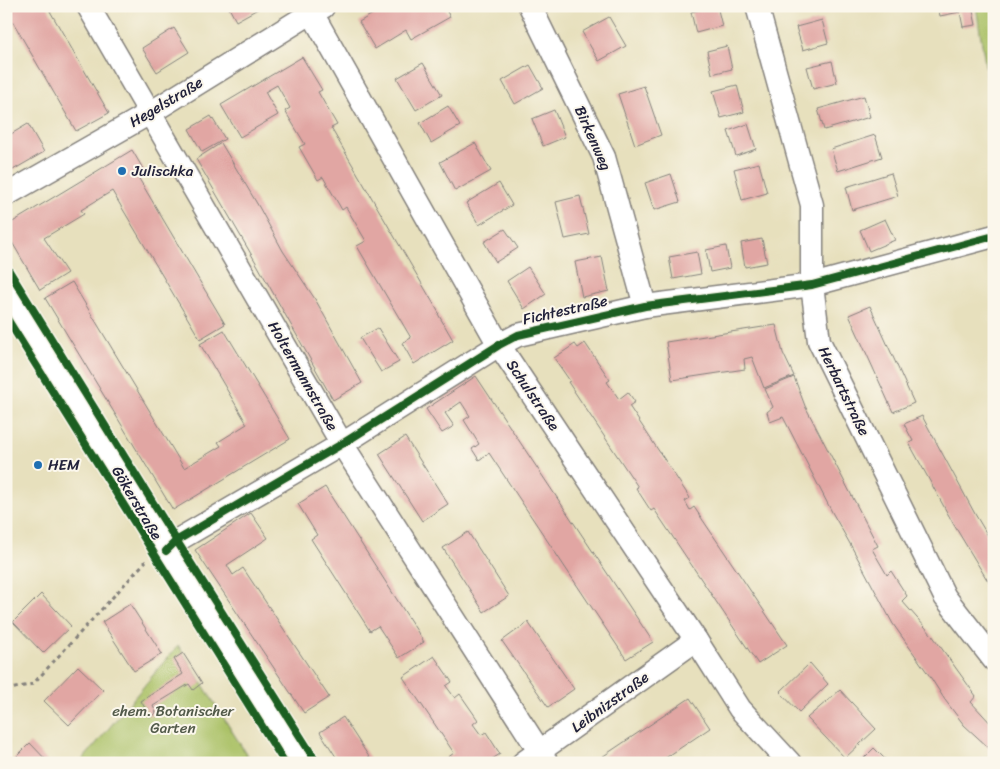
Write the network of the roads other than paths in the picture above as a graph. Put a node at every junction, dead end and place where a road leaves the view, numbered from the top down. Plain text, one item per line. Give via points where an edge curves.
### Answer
1 (88, 6) edge
2 (530, 6) edge
3 (757, 6) edge
4 (315, 9) edge
5 (150, 113) junction
6 (6, 195) edge
7 (994, 236) edge
8 (812, 285) junction
9 (6, 292) edge
10 (645, 306) junction
11 (499, 345) junction
12 (342, 444) junction
13 (164, 548) junction
14 (696, 640) junction
15 (994, 660) edge
16 (537, 759) edge
17 (304, 763) edge
18 (790, 763) edge

1 - 5 street, Holtermannstraße
2 - 10 street, Birkenweg via 604,156
3 - 8 street, Herbartstraße via 812,205
4 - 5 street, Hegelstraße
4 - 11 street, Schulstraße
5 - 6 street, Hegelstraße
5 - 12 street, Holtermannstraße
7 - 8 street, Fichtestraße
8 - 10 street, Fichtestraße
8 - 15 street, Herbartstraße via 820,341 945,597
9 - 13 main road, Gökerstraße
10 - 11 street, Fichtestraße via 518,335
11 - 12 street, Fichtestraße
11 - 14 street, Schulstraße
12 - 13 street, Fichtestraße
12 - 16 street, Holtermannstraße
13 - 17 main road, Gökerstraße
14 - 16 street, Leibnizstraße
14 - 18 street, Schulstraße via 740,709

